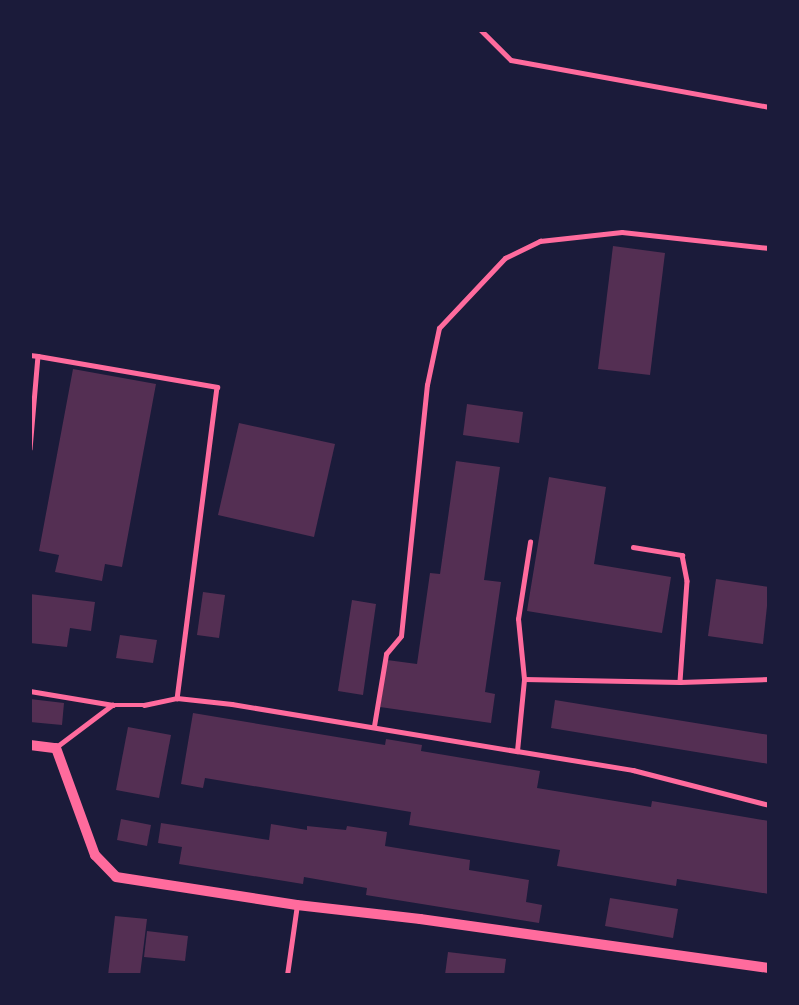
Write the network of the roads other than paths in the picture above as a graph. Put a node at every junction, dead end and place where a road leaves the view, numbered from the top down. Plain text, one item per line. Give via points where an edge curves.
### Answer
1 (481, 30) edge
2 (769, 107) edge
3 (769, 248) edge
4 (30, 355) edge
5 (38, 356) junction
6 (30, 449) edge
7 (530, 542) dead end
8 (633, 547) dead end
9 (524, 679) junction
10 (769, 680) edge
11 (680, 682) junction
12 (30, 691) edge
13 (177, 698) junction
14 (113, 705) junction
15 (374, 726) junction
16 (30, 746) edge
17 (56, 748) junction
18 (517, 751) junction
19 (769, 805) edge
20 (297, 905) junction
21 (769, 968) edge
22 (287, 975) edge

1 - 2 lane via 511,60
3 - 15 lane via 622,232 540,241 505,258 439,328 427,386 401,636 386,654
4 - 5 lane
5 - 6 lane
5 - 13 lane via 218,387
7 - 9 lane via 518,619
8 - 11 lane via 682,555 687,581
9 - 11 lane
9 - 18 lane
10 - 11 lane
12 - 14 lane
13 - 14 lane via 144,705
13 - 15 lane
14 - 17 lane
15 - 18 lane
16 - 17 street
17 - 20 street via 95,855 116,877
18 - 19 lane via 633,770
20 - 21 street
20 - 22 lane

